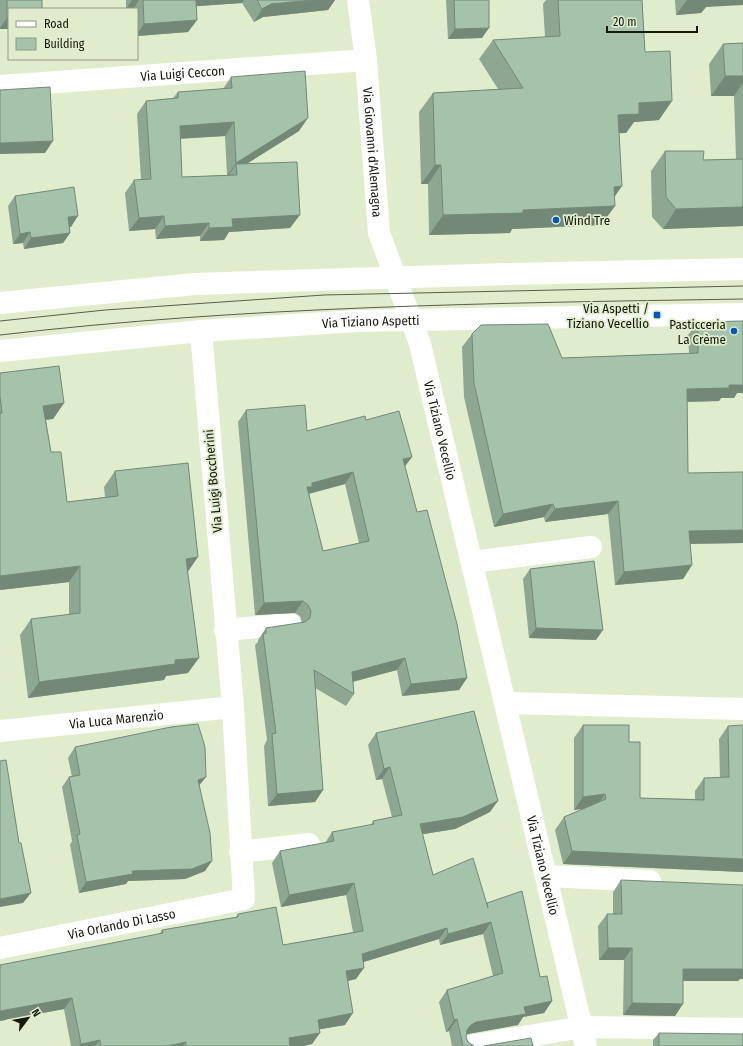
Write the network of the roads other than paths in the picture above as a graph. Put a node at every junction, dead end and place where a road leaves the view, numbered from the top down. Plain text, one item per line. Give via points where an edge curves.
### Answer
1 (358, 0) edge
2 (366, 60) junction
3 (0, 86) edge
4 (743, 269) edge
5 (395, 277) junction
6 (0, 303) edge
7 (408, 310) junction
8 (743, 314) edge
9 (201, 331) junction
10 (0, 351) edge
11 (591, 547) dead end
12 (472, 562) junction
13 (290, 624) edge
14 (225, 630) junction
15 (506, 703) junction
16 (233, 708) junction
17 (743, 709) edge
18 (0, 731) edge
19 (309, 844) edge
20 (240, 852) junction
21 (547, 876) junction
22 (672, 882) edge
23 (244, 899) joint
24 (0, 948) edge
25 (743, 1029) edge
26 (584, 1036) edge
27 (470, 1046) edge

1 - 2 street, Via Giovanni d'Alemagna
2 - 3 street, Via Luigi Ceccon
2 - 5 street, Via Giovanni d'Alemagna via 378,233
4 - 5 street
5 - 6 street via 195,284
5 - 7 street, Via Giovanni d'Alemagna
7 - 8 street, Via Tiziano Aspetti
7 - 9 street, Via Tiziano Aspetti via 357,321
7 - 12 street, Via Tiziano Vecellio via 420,344
9 - 10 street, Via Tiziano Aspetti
9 - 14 street, Via Luigi Boccherini
11 - 12 street
12 - 15 street, Via Tiziano Vecellio
13 - 14 street
14 - 16 street, Via Luigi Boccherini
15 - 17 street
15 - 21 street, Via Tiziano Vecellio
16 - 18 street, Via Luca Marenzio
16 - 20 street, Via Luigi Boccherini
19 - 20 street
20 - 23 street, Via Luigi Boccherini
21 - 22 street
21 - 26 street, Via Tiziano Vecellio
23 - 24 street, Via Orlando Di Lasso
25 - 26 street
26 - 27 street

